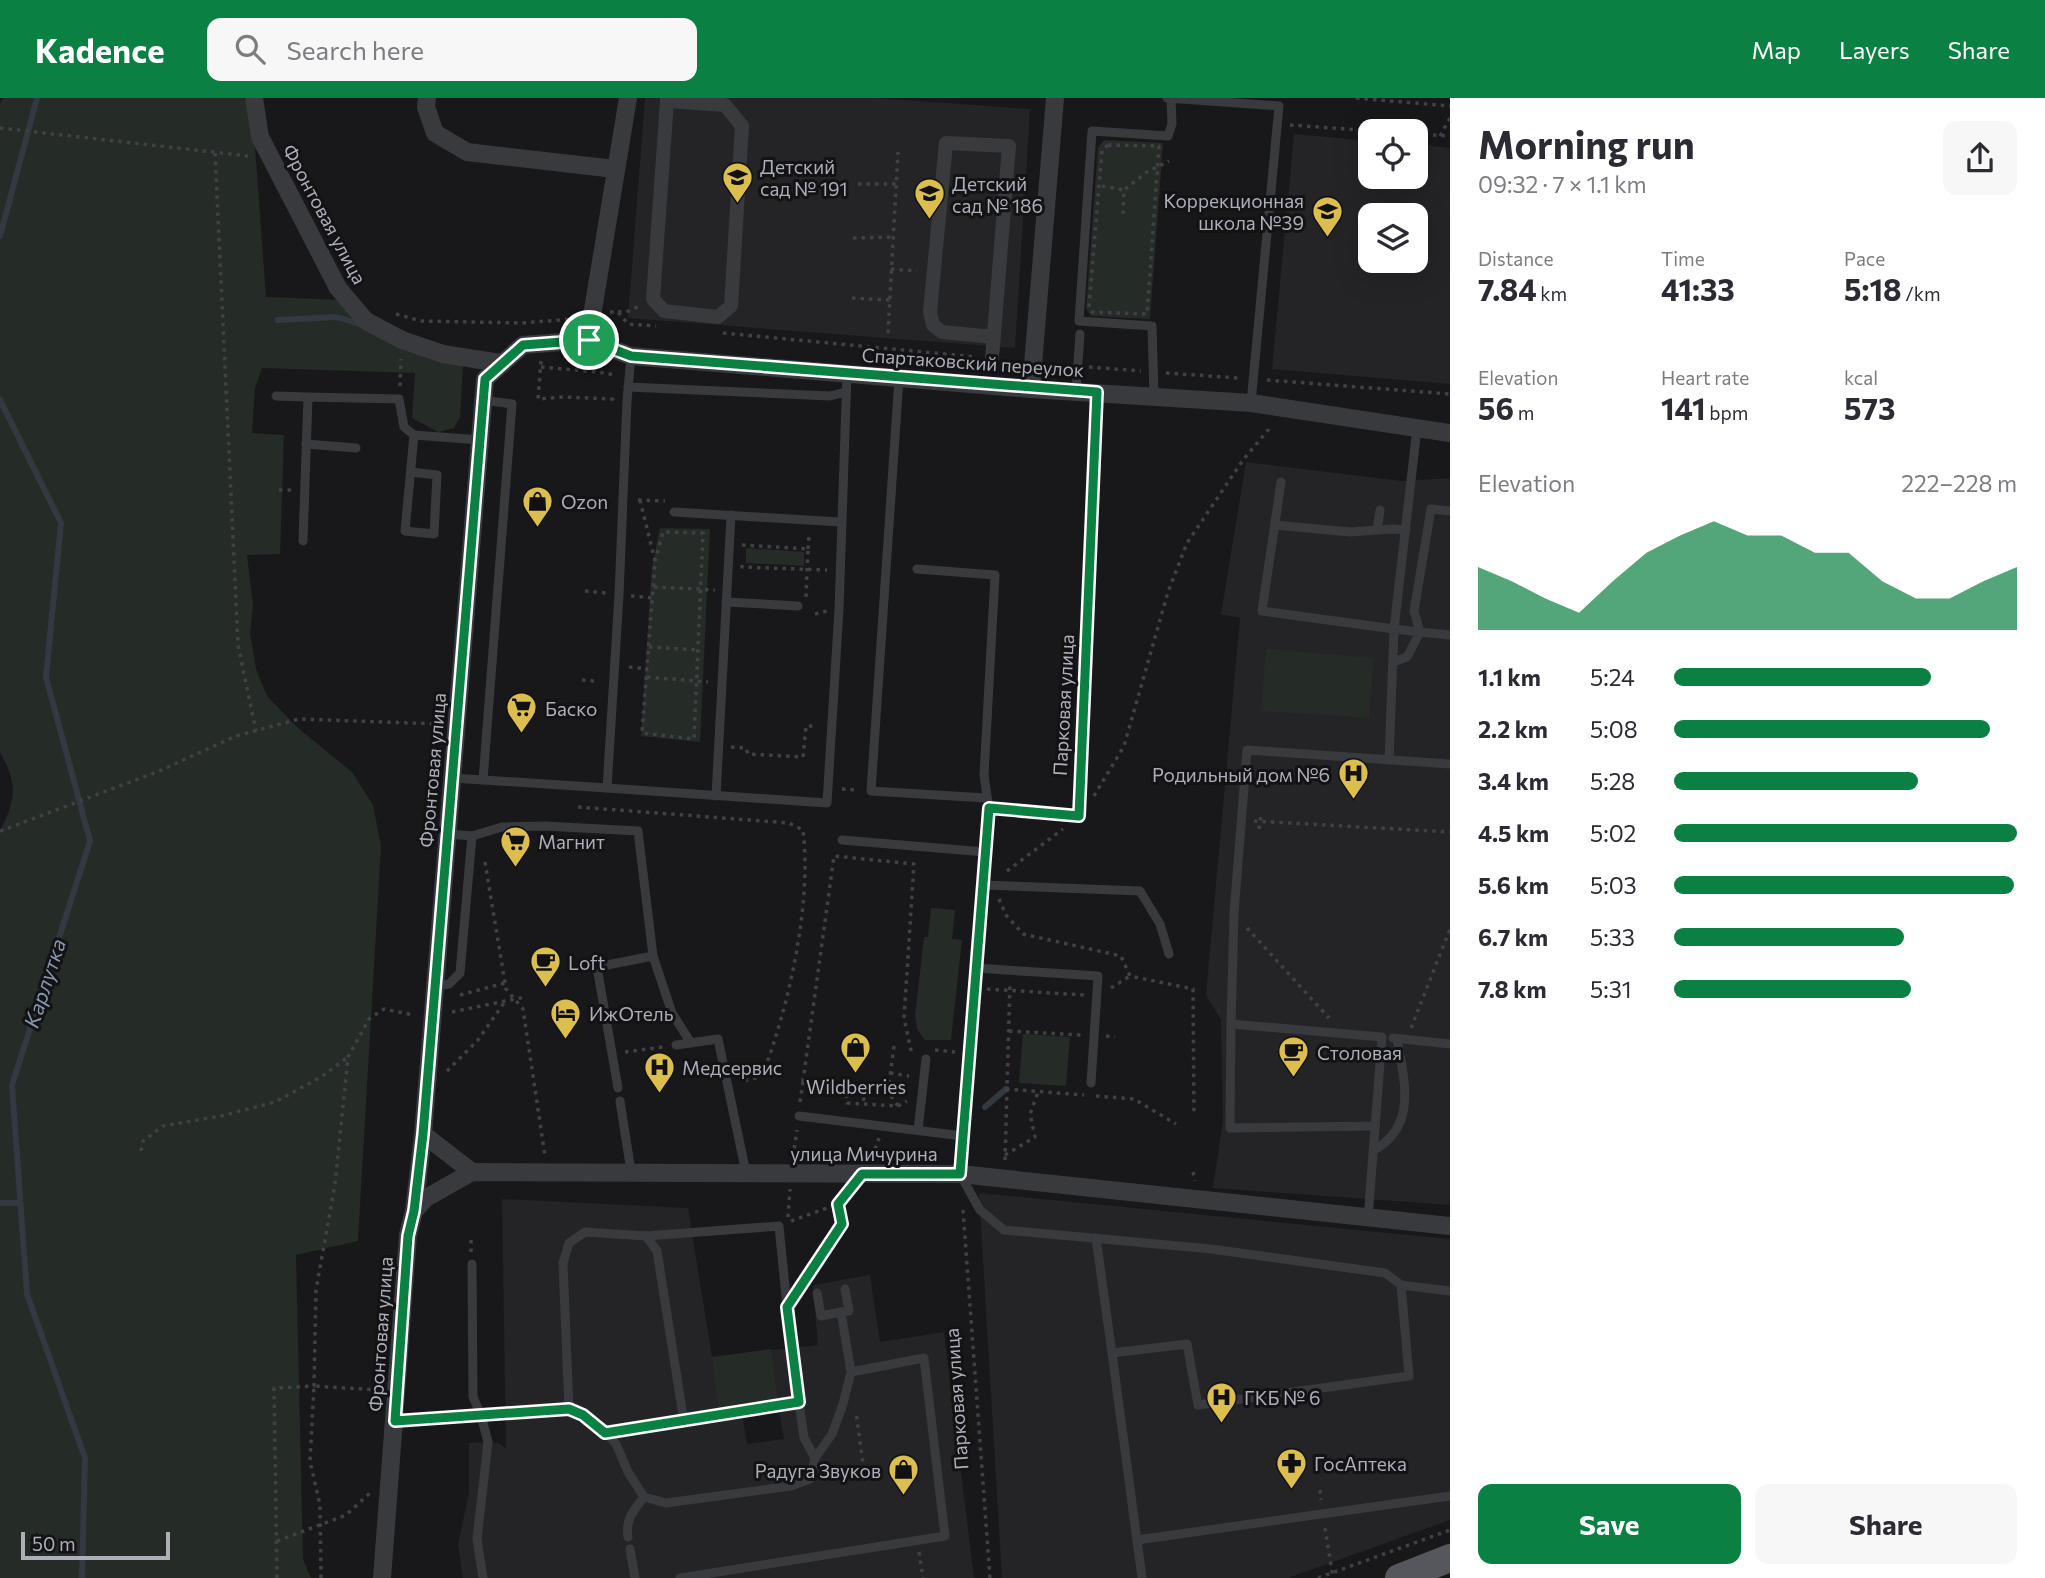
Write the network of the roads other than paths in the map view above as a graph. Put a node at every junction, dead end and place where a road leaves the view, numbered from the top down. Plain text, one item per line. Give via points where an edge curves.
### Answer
1 (254, 98) edge
2 (427, 98) edge
3 (628, 98) edge
4 (1055, 98) edge
5 (667, 99) edge
6 (1168, 99) edge
7 (615, 169) junction
8 (1080, 334) dead end
9 (993, 337) junction
10 (589, 340) junction
11 (631, 356) junction
12 (992, 358) dead end
13 (500, 363) junction
14 (898, 378) junction
15 (847, 383) junction
16 (628, 387) junction
17 (1031, 389) junction
18 (1076, 391) junction
19 (1097, 392) junction
20 (276, 396) dead end
21 (1154, 396) junction
22 (308, 397) junction
23 (483, 400) junction
24 (1251, 403) junction
25 (1417, 428) junction
26 (1450, 433) edge
27 (415, 435) junction
28 (480, 440) junction
29 (306, 444) junction
30 (356, 448) dead end
31 (411, 472) junction
32 (1281, 482) dead end
33 (1380, 510) dead end
34 (1450, 511) edge
35 (674, 512) dead end
36 (731, 515) junction
37 (840, 522) junction
38 (1275, 524) junction
39 (1377, 530) junction
40 (1406, 530) junction
41 (303, 541) dead end
42 (917, 569) dead end
43 (726, 602) junction
44 (802, 606) road end
45 (1394, 629) junction
46 (1420, 632) junction
47 (1450, 635) edge
48 (1393, 662) junction
49 (1388, 760) junction
50 (1450, 764) edge
51 (453, 778) junction
52 (482, 780) junction
53 (607, 789) junction
54 (716, 796) junction
55 (988, 803) junction
56 (448, 834) junction
57 (472, 836) junction
58 (842, 840) dead end
59 (985, 852) junction
60 (987, 885) junction
61 (1169, 954) dead end
62 (653, 956) junction
63 (980, 968) junction
64 (436, 986) junction
65 (1231, 1024) junction
66 (1382, 1037) junction
67 (1401, 1039) junction
68 (691, 1042) junction
69 (1450, 1044) edge
70 (676, 1045) dead end
71 (924, 1054) road end
72 (1091, 1083) dead end
73 (618, 1088) dead end
74 (620, 1101) dead end
75 (799, 1116) road end
76 (1375, 1126) junction
77 (918, 1130) junction
78 (423, 1134) junction
79 (963, 1136) junction
80 (1374, 1150) junction
81 (631, 1171) junction
82 (472, 1172) junction
83 (746, 1173) junction
84 (960, 1174) junction
85 (414, 1211) junction
86 (1368, 1218) junction
87 (1450, 1226) edge
88 (646, 1236) junction
89 (1096, 1238) junction
90 (472, 1264) dead end
91 (1401, 1285) junction
92 (845, 1289) dead end
93 (1450, 1290) edge
94 (817, 1293) dead end
95 (841, 1312) junction
96 (1112, 1353) junction
97 (851, 1372) junction
98 (569, 1409) junction
99 (481, 1415) junction
100 (395, 1421) junction
101 (605, 1433) junction
102 (815, 1458) junction
103 (1450, 1496) edge
104 (644, 1497) junction
105 (628, 1537) dead end
106 (1137, 1540) junction
107 (630, 1549) dead end
108 (1450, 1558) edge
109 (382, 1578) edge
110 (483, 1578) edge
111 (635, 1578) edge
112 (680, 1578) edge
113 (1142, 1578) edge
114 (1399, 1578) edge

1 - 13 street, Фронтовая улица via 260,137 338,288 366,321 443,354
2 - 7 street via 435,133 467,152
3 - 7 street
4 - 17 street
5 - 5 street via 653,299 664,311 718,317 732,306 743,126 725,105
6 - 21 lane via 1172,124 1168,136 1092,131 1079,321 1153,326
6 - 24 lane via 1279,106
7 - 10 street
8 - 18 lane
9 - 9 street via 1009,146 947,143 930,312 933,325 942,332
9 - 12 street
10 - 11 street, Спартаковский переулок
10 - 13 street, Спартаковский переулок via 523,345
11 - 15 street, Спартаковский переулок
11 - 16 lane
13 - 23 street, Фронтовая улица via 485,379
14 - 15 street, Спартаковский переулок
14 - 17 street, Спартаковский переулок
14 - 55 lane via 871,791
15 - 16 lane via 830,396
15 - 37 lane
16 - 53 lane
17 - 18 street, Спартаковский переулок
18 - 19 street, Спартаковский переулок
19 - 21 street, Спартаковский переулок
19 - 55 lane, Парковая улица via 1079,816
20 - 22 lane
21 - 24 street, Спартаковский переулок
22 - 27 lane via 399,399 404,427
22 - 29 lane
23 - 28 street, Фронтовая улица
23 - 52 lane via 512,404
24 - 25 street, Спартаковский переулок
25 - 26 street, Спартаковский переулок
25 - 40 lane
27 - 28 lane
27 - 31 lane
28 - 51 street, Фронтовая улица
29 - 30 lane
29 - 41 lane
31 - 31 lane via 405,531 433,534 437,475
32 - 38 lane
33 - 39 lane
34 - 46 lane via 1431,509 1414,611
35 - 36 lane
36 - 37 lane
36 - 43 lane
37 - 54 lane via 827,803
38 - 39 lane via 1350,532
38 - 45 lane via 1262,611
39 - 40 lane
40 - 45 lane
42 - 55 lane via 995,575 984,775
43 - 44 lane
43 - 54 lane
45 - 46 lane
45 - 48 lane
46 - 47 lane
46 - 48 lane via 1407,657
48 - 49 lane
49 - 50 lane
49 - 65 lane via 1247,750
51 - 52 lane
51 - 56 street, Фронтовая улица
52 - 53 lane
53 - 54 lane
55 - 59 lane
56 - 57 lane
56 - 64 street, Фронтовая улица
57 - 62 lane via 502,827 638,831
57 - 64 lane via 460,973 449,984
58 - 59 lane
59 - 60 lane
60 - 61 lane via 1140,891 1160,924
60 - 63 lane
62 - 68 lane via 672,1013
62 - 73 lane via 597,967
63 - 72 lane via 1098,976
63 - 79 lane
64 - 78 street, Фронтовая улица
65 - 66 lane
65 - 76 lane via 1230,1128
66 - 67 lane
66 - 76 lane
67 - 69 lane
67 - 80 lane via 1405,1108 1392,1136
68 - 70 lane
68 - 83 lane via 718,1039
71 - 77 lane
74 - 81 lane
75 - 77 lane
76 - 80 lane
77 - 79 lane
78 - 82 street
78 - 85 street, Фронтовая улица
79 - 84 lane
80 - 86 lane
81 - 82 street, улица Мичурина
81 - 83 street, улица Мичурина
82 - 85 street, улица Мичурина via 426,1198
83 - 84 street, улица Мичурина
84 - 86 street, улица Мичурина
84 - 89 lane via 980,1210 1004,1230
85 - 100 street, Фронтовая улица via 408,1236
86 - 87 street, улица Мичурина
88 - 98 lane via 585,1232 569,1243 564,1263
88 - 101 lane via 657,1251 684,1422
88 - 102 lane via 779,1226 804,1438
89 - 91 lane via 1385,1273
89 - 96 lane
90 - 99 lane via 473,1397
91 - 93 lane
91 - 96 lane via 1409,1376 1198,1405 1187,1344
92 - 95 lane via 849,1311
94 - 95 lane via 821,1316
95 - 97 lane
96 - 106 lane
97 - 102 lane via 832,1434
97 - 112 lane via 924,1358 945,1536
98 - 99 lane
98 - 101 lane
99 - 100 lane
99 - 110 lane via 488,1442 477,1539
100 - 109 street, Фронтовая улица
101 - 104 lane via 616,1444
102 - 104 lane via 810,1479 791,1486 666,1503
103 - 106 lane
104 - 105 lane via 626,1525
106 - 113 lane
107 - 111 lane
108 - 114 main road

